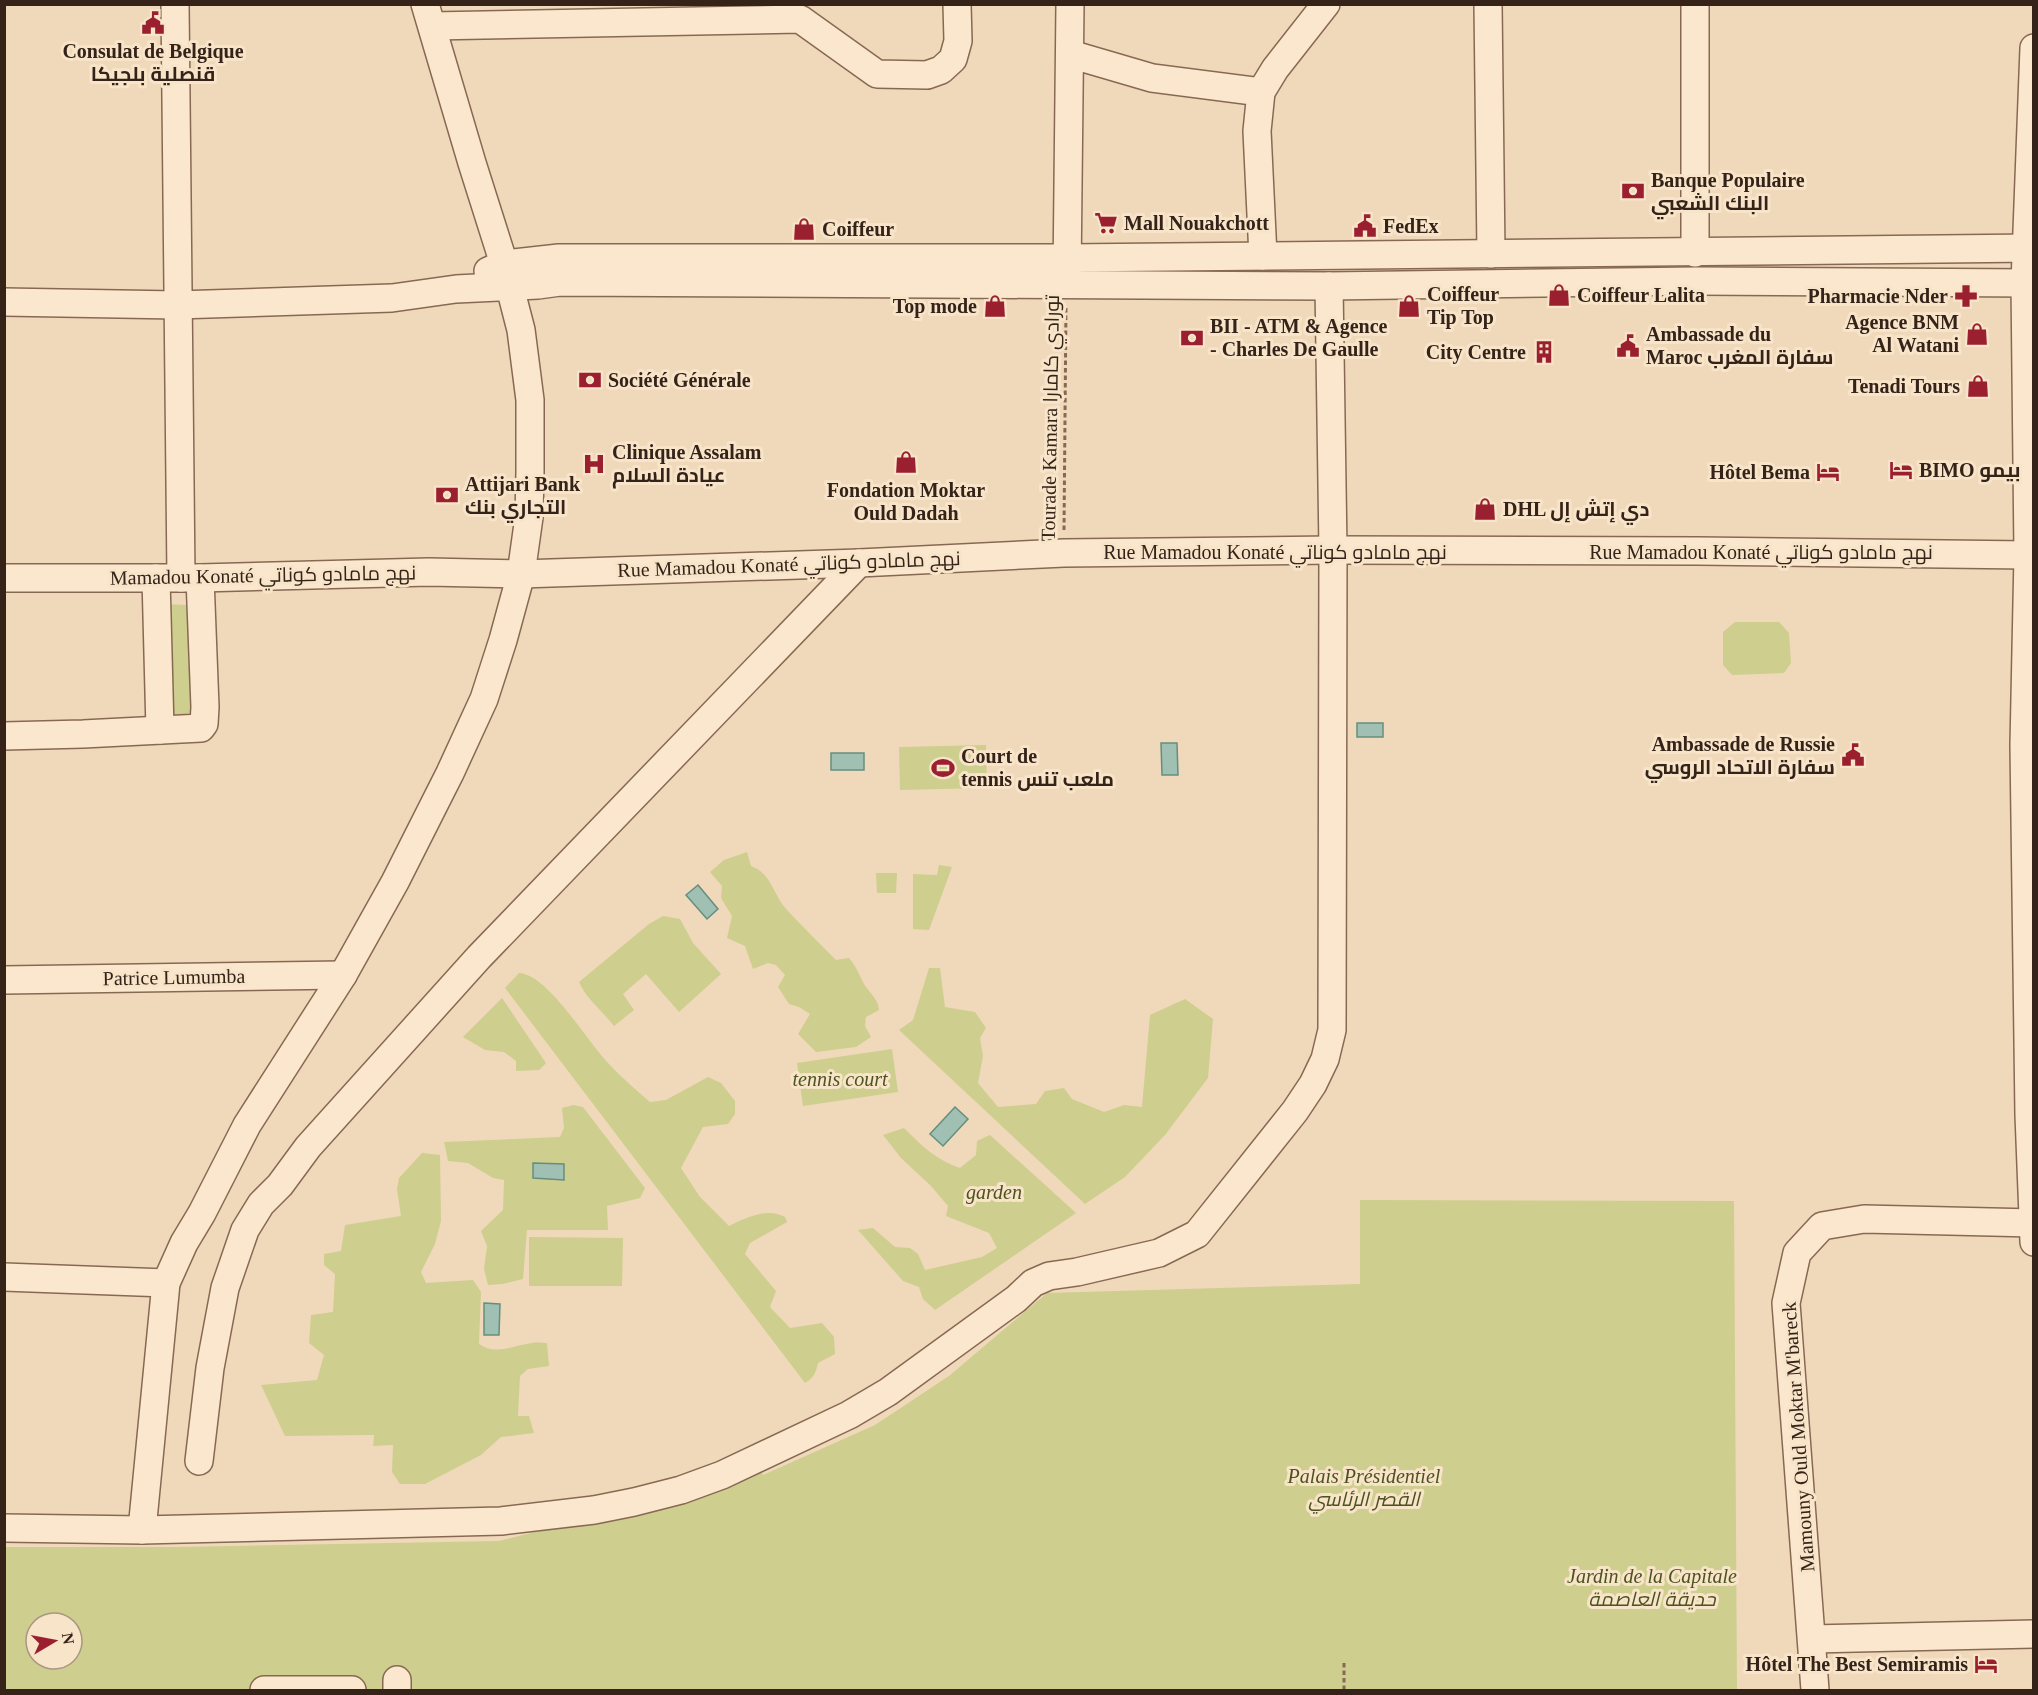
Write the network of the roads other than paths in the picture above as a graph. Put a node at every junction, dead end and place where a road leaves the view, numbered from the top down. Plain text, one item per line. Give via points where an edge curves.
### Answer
1 (175, 4) edge
2 (957, 4) edge
3 (1070, 4) edge
4 (1326, 4) edge
5 (1488, 4) edge
6 (1695, 4) edge
7 (800, 12) edge
8 (428, 15) edge
9 (2034, 48) edge
10 (1070, 54) junction
11 (1261, 92) junction
12 (2030, 248) edge
13 (1695, 253) junction
14 (1491, 254) junction
15 (1263, 256) junction
16 (1067, 271) junction
17 (507, 276) junction
18 (2029, 283) edge
19 (1329, 286) junction
20 (4, 302) edge
21 (177, 305) junction
22 (1333, 550) junction
23 (2028, 555) junction
24 (858, 563) junction
25 (521, 574) junction
26 (4, 578) edge
27 (179, 578) junction
28 (160, 730) junction
29 (4, 736) edge
30 (2029, 745) edge
31 (343, 975) junction
32 (4, 980) edge
33 (2033, 1223) edge
34 (2034, 1242) edge
35 (4, 1277) edge
36 (166, 1283) junction
37 (199, 1461) dead end
38 (4, 1528) edge
39 (142, 1530) junction
40 (2034, 1634) edge
41 (1812, 1639) junction
42 (264, 1690) edge
43 (352, 1690) edge
44 (1815, 1690) edge

1 - 21 street
2 - 7 street via 958,41 954,59 927,75 877,74
3 - 10 street
4 - 11 street
5 - 14 street
6 - 13 street
7 - 8 street
8 - 17 street
9 - 12 street
10 - 11 street via 1152,78
10 - 16 street
11 - 15 street via 1257,131
12 - 13 street
12 - 18 street
13 - 14 street
14 - 15 street
15 - 16 street
16 - 17 street via 558,258
16 - 19 street
17 - 21 street via 481,274 456,289 392,298
17 - 25 street via 521,330 530,400 529,517
18 - 19 street via 1697,281
18 - 23 street
19 - 22 street
20 - 21 street
21 - 27 street
22 - 23 street, Rue Mamadou Konaté نهج مامادو كوناتي
22 - 24 street, Rue Mamadou Konaté نهج مامادو كوناتي via 1064,553
22 - 39 street via 1332,1030 1325,1059 1313,1084 1197,1234 1159,1253 1049,1276 1033,1283 888,1392 849,1415 722,1475 681,1490 594,1510 501,1521
23 - 30 street
24 - 25 street, Rue Mamadou Konaté نهج مامادو كوناتي
24 - 37 street via 479,957 261,1204 245,1230 225,1288
25 - 27 street, Mamadou Konaté نهج مامادو كوناتي via 429,572
25 - 31 street via 479,710 400,872
26 - 27 street, Mamadou Konaté نهج مامادو كوناتي
27 - 28 street
27 - 28 street via 206,707 204,724 197,730
28 - 29 street
30 - 33 street via 2029,1115
31 - 32 street, Patrice Lumumba
31 - 36 street via 247,1125
33 - 34 street
33 - 41 street, Mamouny Ould Moktar M'bareck via 1864,1220 1822,1226 1797,1253 1786,1303
35 - 36 street
36 - 39 street
38 - 39 street
40 - 41 street
41 - 44 street, Mamouny Ould Moktar M'bareck
42 - 43 street

